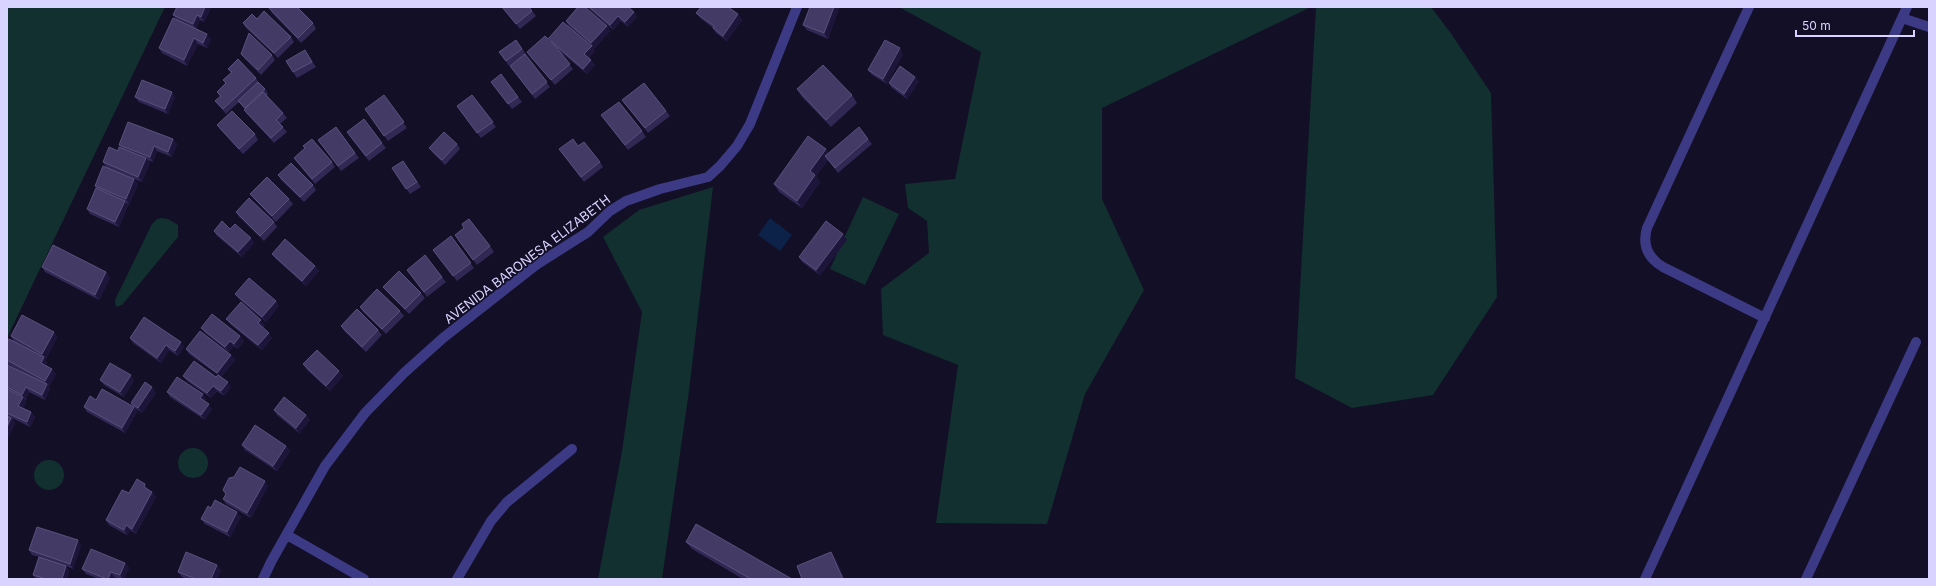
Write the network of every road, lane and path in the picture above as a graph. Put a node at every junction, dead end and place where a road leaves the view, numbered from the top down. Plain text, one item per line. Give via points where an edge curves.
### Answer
1 (797, 7) edge
2 (1907, 7) edge
3 (1746, 8) edge
4 (1902, 18) junction
5 (1929, 26) edge
6 (1765, 318) junction
7 (1916, 342) dead end
8 (572, 449) dead end
9 (287, 535) junction
10 (263, 579) edge
11 (364, 579) edge
12 (456, 579) edge
13 (1645, 579) edge
14 (1806, 579) edge

1 - 9 street, AVENIDA BARONESA ELIZABETH via 750,124 737,146 720,166 708,177 626,201 610,211 588,232 536,265 443,338 365,412 325,466
2 - 4 street
3 - 6 street via 1647,228 1645,243 1651,258 1663,267
4 - 5 street
4 - 6 street
6 - 13 street
7 - 14 street
8 - 12 street via 507,502 488,527
9 - 10 street, AVENIDA BARONESA ELIZABETH
9 - 11 street

